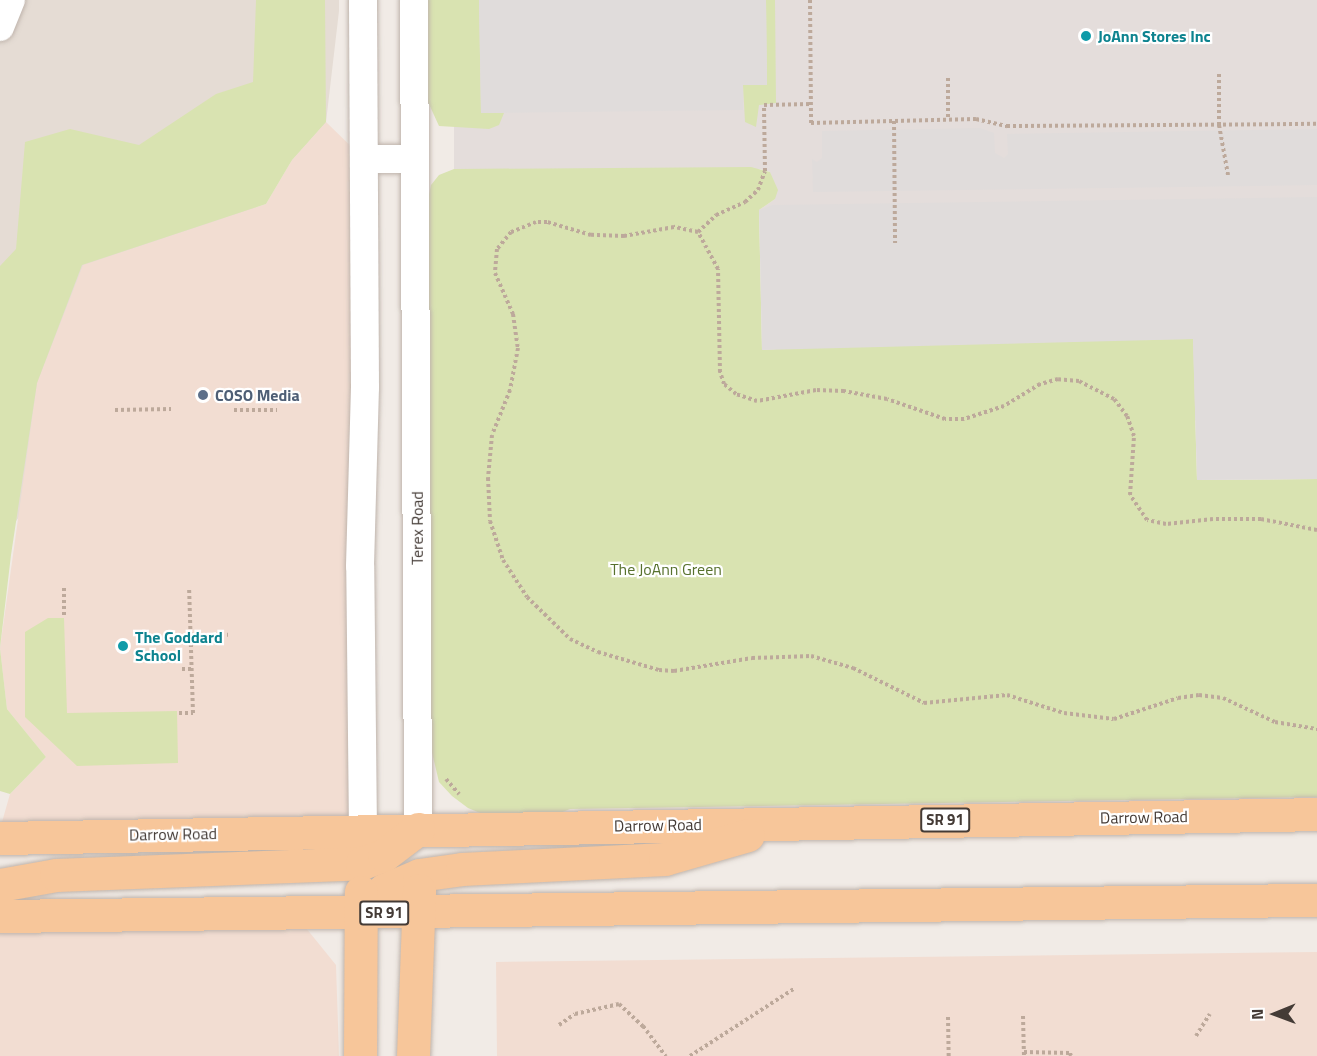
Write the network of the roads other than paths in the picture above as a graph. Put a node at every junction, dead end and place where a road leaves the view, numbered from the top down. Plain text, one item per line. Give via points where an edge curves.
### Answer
1 (11, 0) edge
2 (363, 0) edge
3 (414, 0) edge
4 (0, 27) edge
5 (364, 159) junction
6 (415, 159) junction
7 (1317, 814) edge
8 (790, 823) junction
9 (418, 829) junction
10 (363, 831) junction
11 (0, 838) edge
12 (362, 863) junction
13 (419, 875) junction
14 (0, 885) edge
15 (1317, 900) edge
16 (361, 913) junction
17 (418, 913) junction
18 (0, 916) edge
19 (360, 1056) edge
20 (413, 1056) edge

1 - 4 street
2 - 5 street
3 - 6 street, Terex Road
5 - 6 street
5 - 10 street via 365,387 360,566
6 - 9 street, Terex Road
7 - 8 main road, Darrow Road / SR 91
8 - 9 main road, Darrow Road / SR 91
8 - 13 main road via 665,860 462,868
9 - 10 main road, Darrow Road / SR 91
9 - 12 main road via 384,855
9 - 13 main road, Terex Road
10 - 11 main road, Darrow Road / SR 91
10 - 12 main road
12 - 14 main road via 56,875
12 - 16 main road
13 - 16 main road via 384,890
13 - 17 main road, Terex Road
15 - 17 main road, SR 91 via 505,908
16 - 17 main road, SR 91
16 - 18 main road, SR 91
16 - 19 main road
17 - 20 main road, Terex Road

